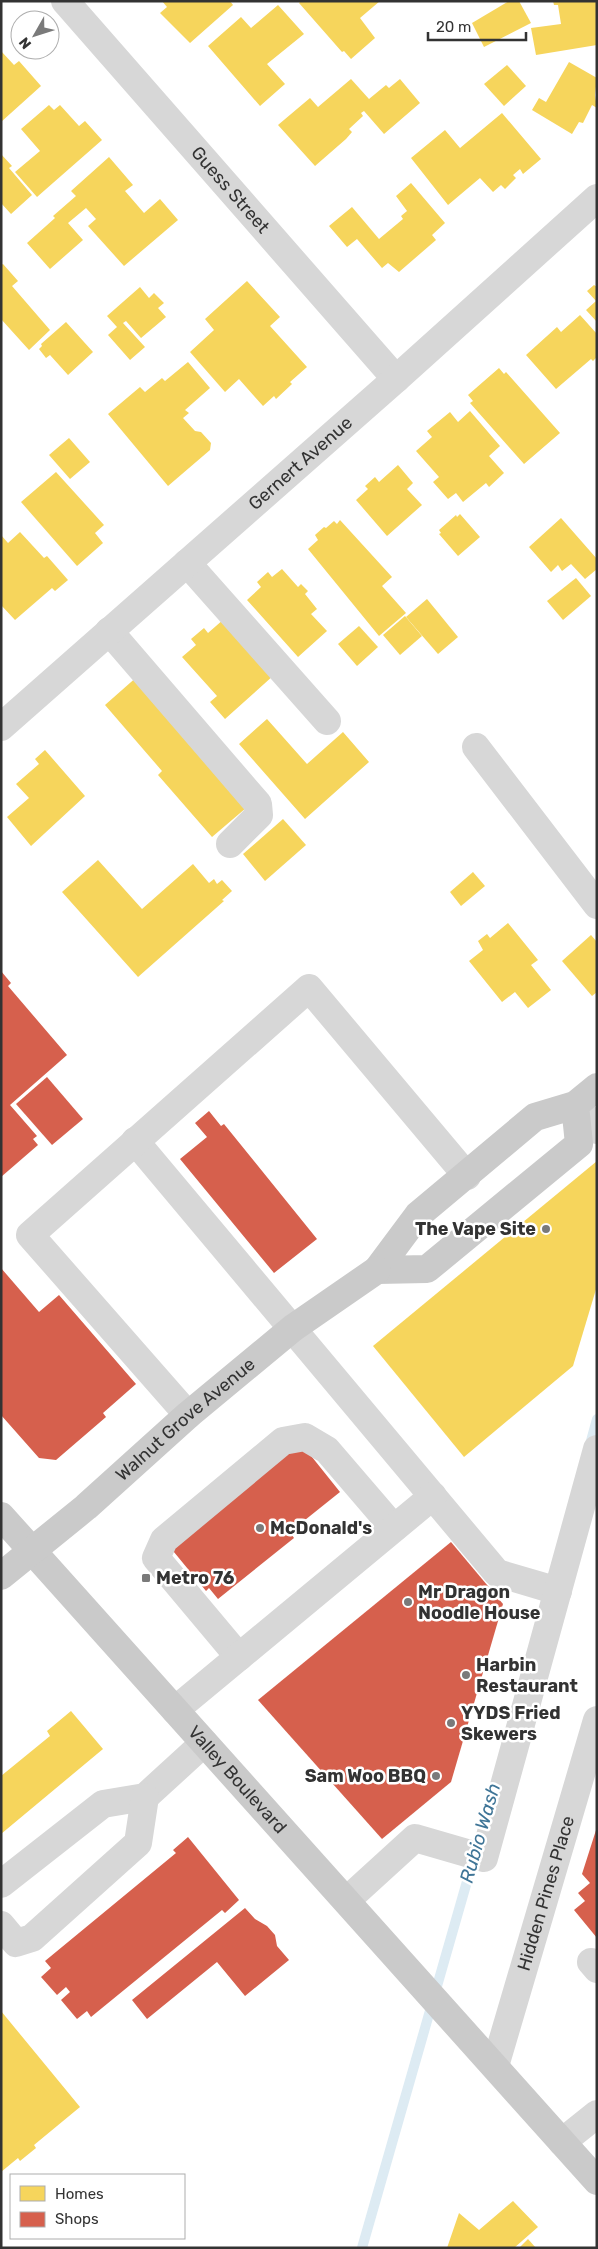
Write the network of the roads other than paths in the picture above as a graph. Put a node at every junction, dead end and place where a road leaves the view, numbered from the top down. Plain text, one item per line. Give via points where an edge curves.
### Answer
1 (65, 1) edge
2 (597, 198) edge
3 (396, 379) junction
4 (187, 563) junction
5 (109, 631) junction
6 (327, 721) dead end
7 (2, 725) edge
8 (476, 747) dead end
9 (230, 844) dead end
10 (597, 905) edge
11 (597, 1086) edge
12 (575, 1105) junction
13 (597, 1130) edge
14 (136, 1141) junction
15 (467, 1176) junction
16 (377, 1270) junction
17 (293, 1328) junction
18 (188, 1415) junction
19 (597, 1449) edge
20 (433, 1496) junction
21 (1, 1516) edge
22 (394, 1528) junction
23 (32, 1551) junction
24 (1, 1576) edge
25 (558, 1591) junction
26 (239, 1658) junction
27 (175, 1710) junction
28 (597, 1720) edge
29 (204, 1743) junction
30 (145, 1797) junction
31 (1, 1884) edge
32 (347, 1900) junction
33 (1, 1925) edge
34 (495, 2066) junction
35 (597, 2114) edge
36 (562, 2142) junction
37 (597, 2181) edge

1 - 3 street, Guess Street
2 - 3 street, Gernert Avenue
3 - 4 street, Gernert Avenue
4 - 5 street, Gernert Avenue
4 - 6 street
5 - 7 street, Gernert Avenue
5 - 9 street via 258,804 259,815
8 - 10 street
11 - 12 main road, Walnut Grove Avenue
12 - 13 street
12 - 15 main road, Walnut Grove Avenue via 535,1117
12 - 16 main road via 579,1144 427,1269
14 - 15 street via 309,988
14 - 17 street
14 - 18 street via 30,1235
15 - 16 main road, Walnut Grove Avenue via 418,1215
16 - 17 main road, Walnut Grove Avenue
17 - 18 main road, Walnut Grove Avenue
17 - 20 street
18 - 23 main road, Walnut Grove Avenue
19 - 25 street
20 - 22 street
20 - 25 street via 497,1573
21 - 23 main road, Valley Boulevard
22 - 26 street
22 - 26 street via 327,1450 305,1437 283,1441 164,1540 156,1558
23 - 24 main road, Walnut Grove Avenue
23 - 27 main road, Valley Boulevard
25 - 32 street via 484,1858 415,1838
26 - 27 street
27 - 29 main road, Valley Boulevard
28 - 34 street, Hidden Pines Place
29 - 30 street
29 - 32 main road, Valley Boulevard
30 - 31 street via 103,1804
30 - 33 street via 138,1843 39,1932 32,1938 16,1942
32 - 34 main road, Valley Boulevard
34 - 36 main road, Valley Boulevard
35 - 36 street
36 - 37 main road, Valley Boulevard

